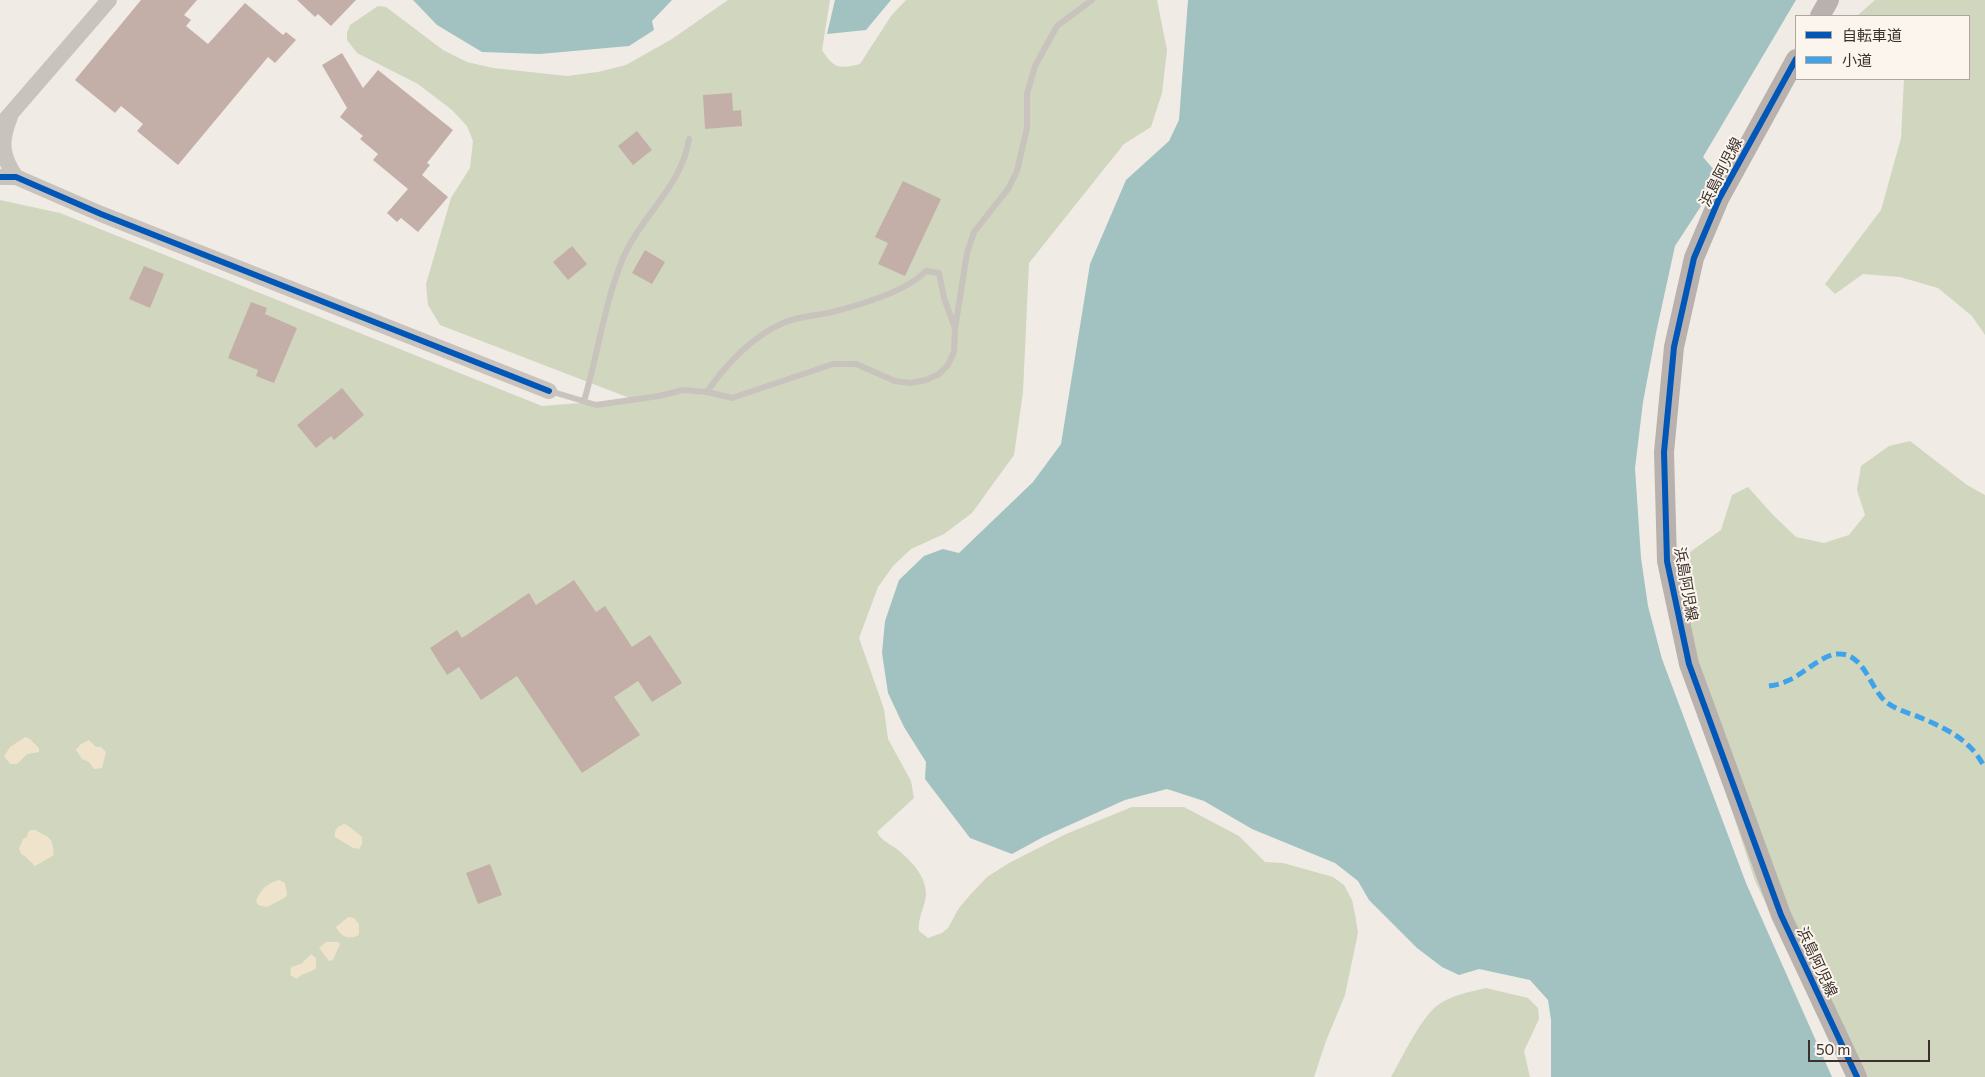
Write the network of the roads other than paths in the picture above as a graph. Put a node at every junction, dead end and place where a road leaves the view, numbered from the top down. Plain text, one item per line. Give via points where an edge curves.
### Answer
1 (109, 0) edge
2 (1092, 0) edge
3 (1829, 0) edge
4 (1821, 15) edge
5 (1795, 61) edge
6 (5, 121) edge
7 (689, 140) dead end
8 (8, 177) edge
9 (955, 329) junction
10 (549, 391) joint
11 (707, 392) junction
12 (584, 401) junction
13 (1857, 1077) edge

1 - 6 street
2 - 9 lane via 1057,26 1035,66 1027,94 1027,128 1021,155 1008,189 974,232 967,253
3 - 4 main road
5 - 13 main road, 浜島阿児線 via 1719,199 1694,258 1674,347 1664,452 1667,561 1689,664 1781,915
6 - 8 street via 3,150 10,168
7 - 12 lane via 687,156 677,175 638,230 623,258 605,313
8 - 10 street
9 - 11 lane via 954,352 948,366 926,380 895,381 856,364 833,364 732,398
9 - 11 lane via 939,272 926,271 901,288 868,301 782,323 733,359
10 - 12 lane
11 - 12 lane via 683,390 596,405

